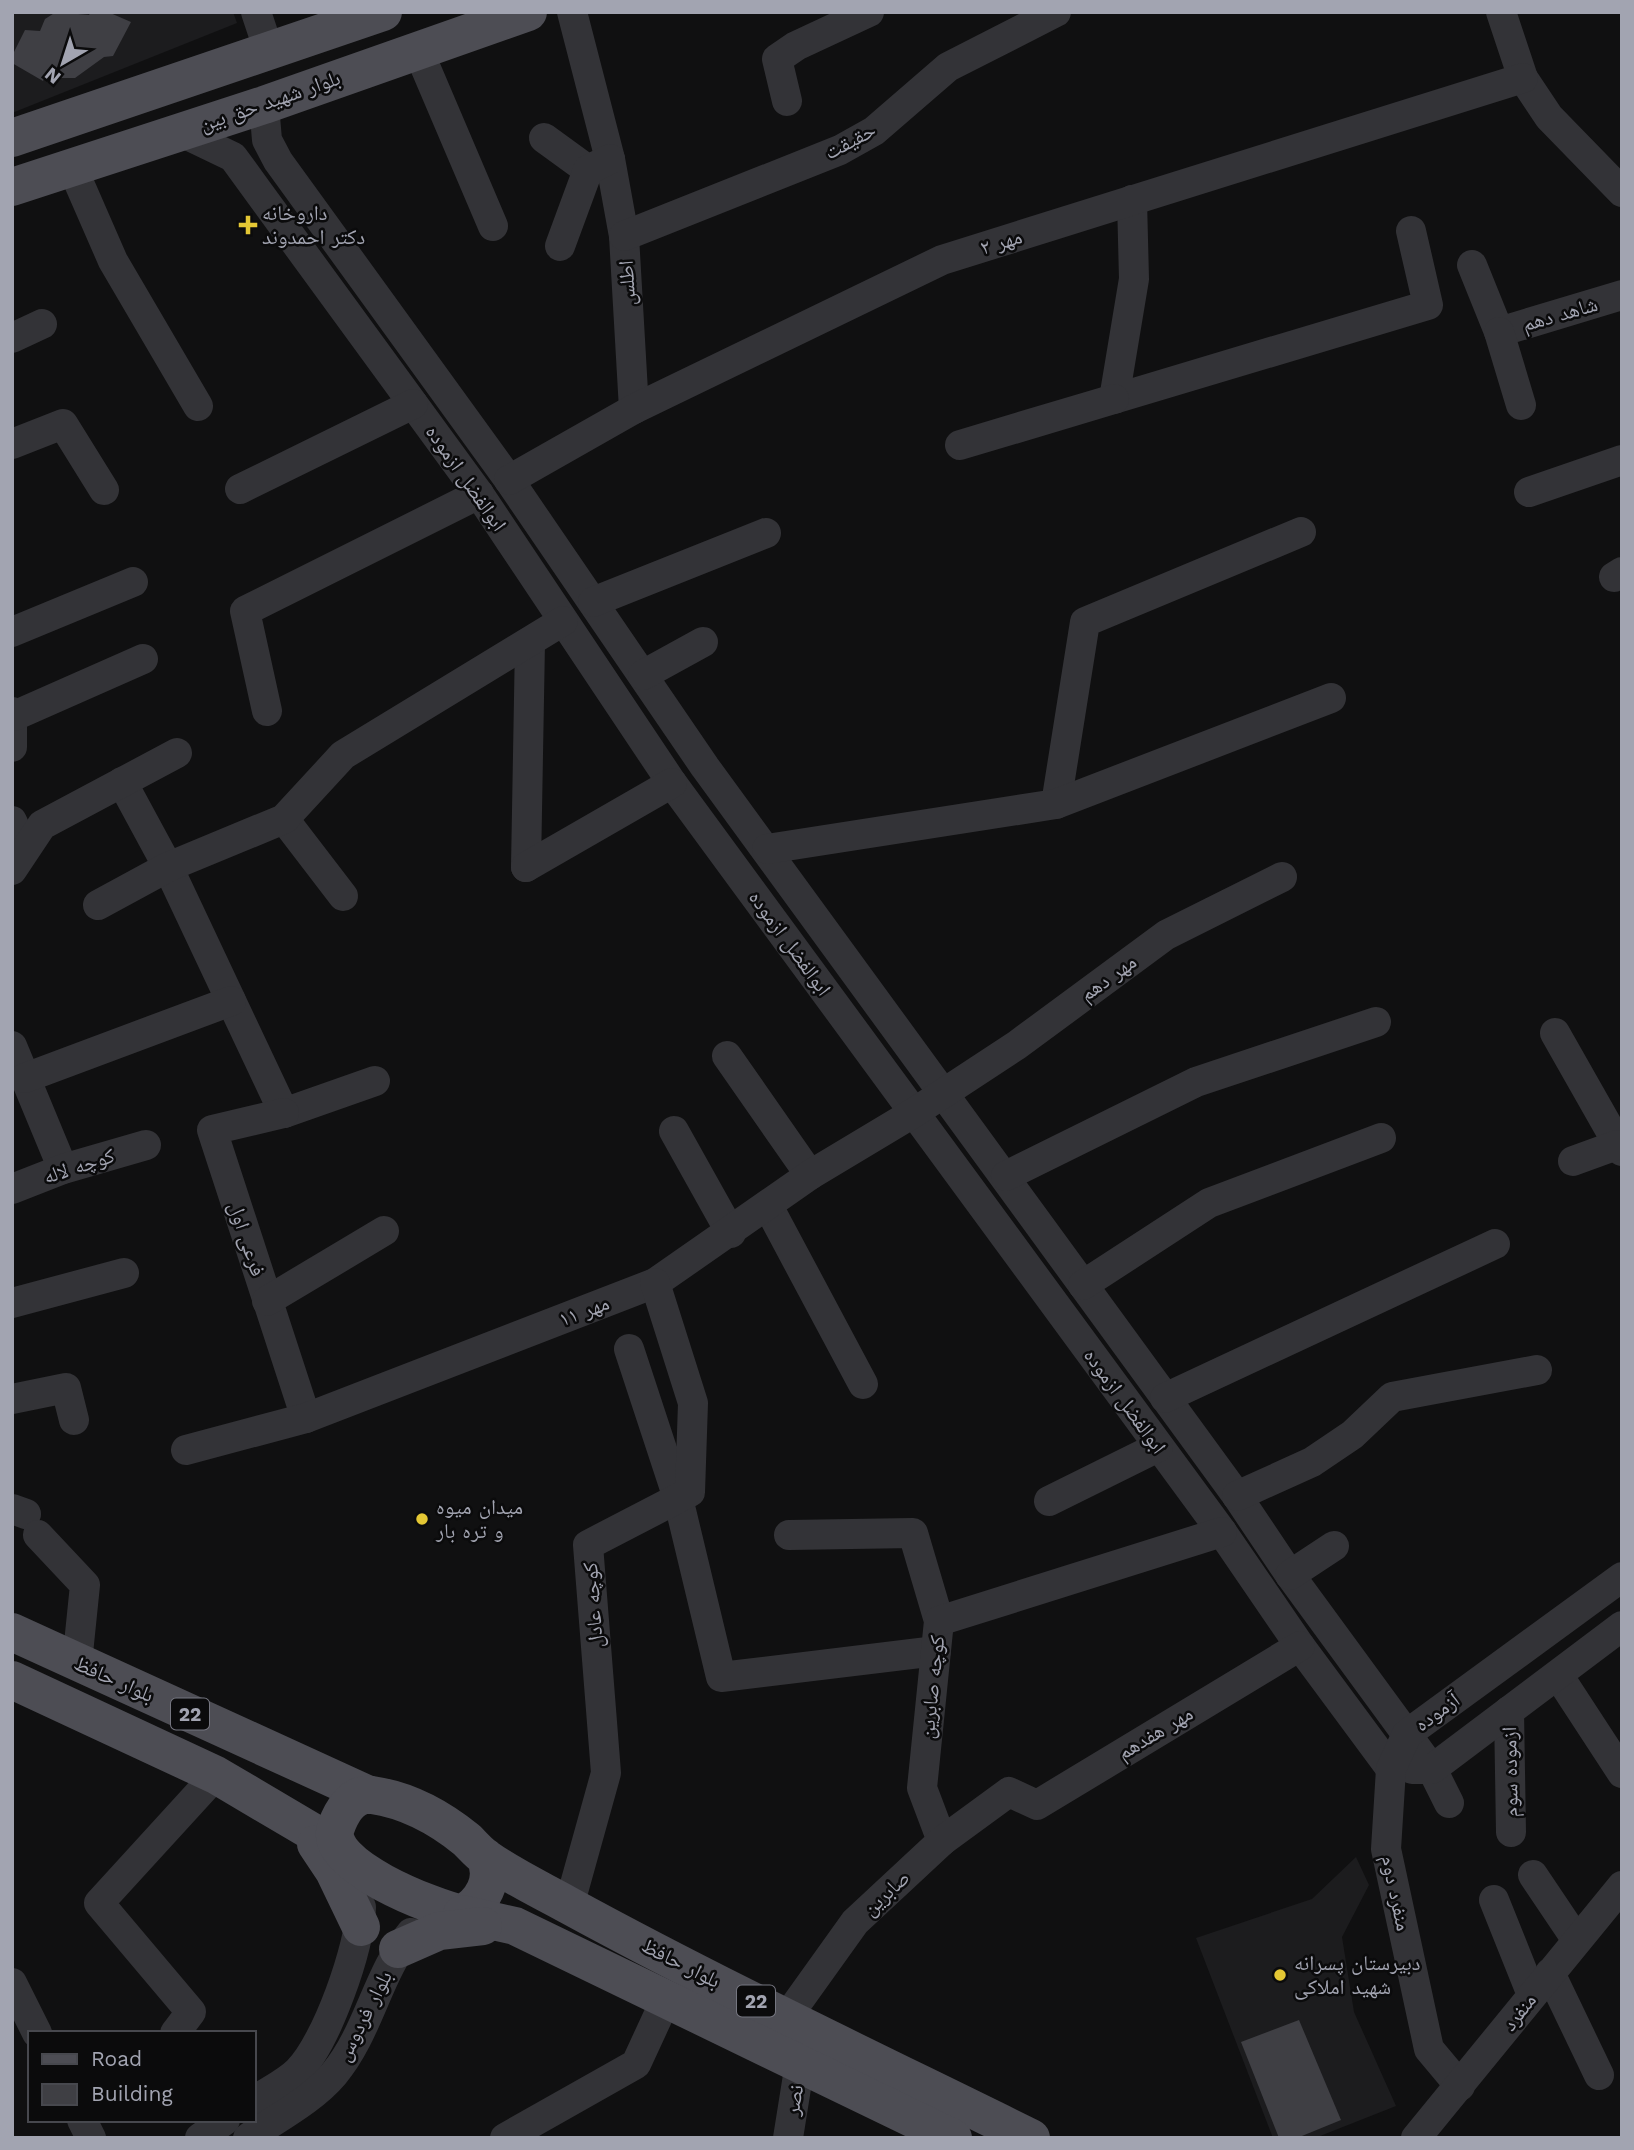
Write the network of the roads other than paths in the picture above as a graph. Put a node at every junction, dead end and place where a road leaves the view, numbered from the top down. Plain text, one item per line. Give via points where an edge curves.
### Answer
1 (256, 12) edge
2 (383, 12) edge
3 (528, 12) edge
4 (572, 12) edge
5 (869, 12) edge
6 (1056, 12) edge
7 (1501, 12) edge
8 (418, 50) junction
9 (269, 51) junction
10 (1523, 78) junction
11 (787, 101) dead end
12 (264, 105) junction
13 (181, 132) junction
14 (12, 138) edge
15 (544, 138) dead end
16 (599, 165) junction
17 (72, 167) junction
18 (12, 187) edge
19 (1622, 192) edge
20 (1132, 200) junction
21 (493, 226) dead end
22 (1411, 232) dead end
23 (624, 236) junction
24 (560, 246) dead end
25 (1472, 265) dead end
26 (1622, 295) edge
27 (42, 324) dead end
28 (1499, 332) junction
29 (12, 338) edge
30 (1114, 399) junction
31 (413, 404) junction
32 (1521, 405) dead end
33 (198, 406) dead end
34 (634, 409) junction
35 (12, 443) edge
36 (960, 444) dead end
37 (1622, 460) edge
38 (509, 480) junction
39 (240, 489) dead end
40 (104, 490) dead end
41 (1529, 492) dead end
42 (479, 494) junction
43 (1301, 532) dead end
44 (766, 533) dead end
45 (133, 582) dead end
46 (593, 602) junction
47 (563, 621) junction
48 (12, 632) edge
49 (530, 642) junction
50 (703, 642) dead end
51 (143, 659) dead end
52 (643, 675) junction
53 (1331, 698) dead end
54 (267, 710) dead end
55 (13, 714) edge
56 (12, 747) edge
57 (177, 753) dead end
58 (122, 782) junction
59 (673, 783) junction
60 (1056, 804) junction
61 (284, 819) junction
62 (12, 821) edge
63 (766, 849) junction
64 (18, 859) edge
65 (168, 867) junction
66 (1282, 877) dead end
67 (343, 896) dead end
68 (98, 905) dead end
69 (231, 1001) junction
70 (1376, 1022) dead end
71 (1555, 1033) dead end
72 (12, 1046) edge
73 (727, 1056) dead end
74 (25, 1078) junction
75 (374, 1081) dead end
76 (943, 1093) junction
77 (915, 1112) junction
78 (284, 1113) junction
79 (674, 1131) dead end
80 (1381, 1138) dead end
81 (146, 1145) dead end
82 (1619, 1148) edge
83 (1573, 1161) dead end
84 (63, 1169) junction
85 (810, 1175) junction
86 (1006, 1176) junction
87 (12, 1189) edge
88 (768, 1206) junction
89 (384, 1231) dead end
90 (731, 1233) junction
91 (1495, 1244) dead end
92 (124, 1273) dead end
93 (655, 1283) junction
94 (1083, 1285) junction
95 (267, 1301) junction
96 (12, 1303) edge
97 (629, 1349) dead end
98 (1536, 1370) dead end
99 (863, 1384) dead end
100 (1165, 1398) junction
101 (12, 1399) edge
102 (306, 1418) junction
103 (74, 1420) dead end
104 (1158, 1447) junction
105 (186, 1450) dead end
106 (1237, 1496) junction
107 (678, 1498) junction
108 (1049, 1501) dead end
109 (25, 1519) edge
110 (1222, 1532) junction
111 (789, 1535) dead end
112 (1334, 1546) dead end
113 (1290, 1575) junction
114 (1622, 1577) edge
115 (939, 1621) junction
116 (1622, 1626) edge
117 (12, 1632) edge
118 (1300, 1646) junction
119 (936, 1651) junction
120 (77, 1663) junction
121 (1558, 1675) junction
122 (12, 1680) edge
123 (1510, 1711) junction
124 (1407, 1734) junction
125 (1391, 1769) junction
126 (1432, 1769) junction
127 (1622, 1773) edge
128 (216, 1775) junction
129 (1009, 1792) joint
130 (369, 1795) junction
131 (1449, 1803) dead end
132 (302, 1826) junction
133 (1511, 1832) dead end
134 (942, 1842) junction
135 (350, 1857) junction
136 (485, 1857) junction
137 (1533, 1875) dead end
138 (1620, 1892) edge
139 (1494, 1900) dead end
140 (569, 1906) junction
141 (448, 1910) junction
142 (515, 1926) junction
143 (361, 1927) junction
144 (1576, 1938) junction
145 (398, 1949) junction
146 (12, 1983) edge
147 (1541, 1984) junction
148 (666, 1999) junction
149 (787, 2017) junction
150 (36, 2031) edge
151 (177, 2031) edge
152 (800, 2063) junction
153 (1599, 2075) dead end
154 (1461, 2087) junction
155 (256, 2100) edge
156 (83, 2122) edge
157 (222, 2122) edge
158 (91, 2138) edge
159 (200, 2138) edge
160 (248, 2138) edge
161 (505, 2138) edge
162 (788, 2138) edge
163 (953, 2138) edge
164 (1031, 2138) edge
165 (1417, 2138) edge

1 - 9 street
2 - 9 main road
3 - 8 main road, بلوار شهید حق بین
4 - 16 street, اطلس
5 - 11 street via 777,59
6 - 23 street, حقیقت via 948,67 874,131 840,150
7 - 10 street
8 - 12 main road, بلوار شهید حق بین
8 - 21 street
9 - 14 main road
10 - 19 street via 1549,117
10 - 20 street, مهر ۲
12 - 13 main road, بلوار شهید حق بین
12 - 38 street, ابوالفضل ازموده via 267,140 278,161
13 - 17 main road, بلوار شهید حق بین
13 - 31 street, ابوالفضل ازموده via 233,157
15 - 16 street
16 - 23 street, اطلس
16 - 24 street
17 - 18 main road, بلوار شهید حق بین
17 - 33 street via 113,261
20 - 30 street via 1134,279
20 - 34 street, مهر ۲ via 942,260
22 - 30 street via 1428,305
23 - 34 street, اطلس
25 - 28 street, شاهد دهم
26 - 28 street, شاهد دهم
27 - 29 street
28 - 32 street, شاهد دهم
30 - 36 street
31 - 39 street
31 - 42 street, ابوالفضل ازموده
34 - 38 street, مهر ۲
35 - 40 street via 63,424
37 - 41 street
38 - 46 street, ابوالفضل ازموده
42 - 47 street, ابوالفضل ازموده
42 - 54 street via 245,611
43 - 60 street via 1085,622
44 - 46 street
45 - 48 street
46 - 52 street, ابوالفضل ازموده
47 - 49 street
47 - 59 street, ابوالفضل ازموده
49 - 59 street via 526,867
49 - 61 street via 343,755
50 - 52 street
51 - 55 street
52 - 63 street, ابوالفضل ازموده
53 - 60 street
55 - 56 street
57 - 58 street
58 - 64 street via 42,825
58 - 65 street
59 - 77 street, ابوالفضل ازموده
60 - 63 street
61 - 65 street
61 - 67 street
62 - 64 street
63 - 76 street, ابوالفضل ازموده
65 - 68 street
65 - 69 street
66 - 76 street, مهر دهم via 1166,935 1017,1045
69 - 74 street
69 - 78 street
70 - 86 street via 1196,1082
71 - 82 street
72 - 74 street
73 - 85 street
74 - 84 street
75 - 78 street, فرعی اول
76 - 77 street, مهر ۱۱
76 - 86 street, ابوالفضل ازموده
77 - 85 street, مهر ۱۱
77 - 104 street, ابوالفضل ازموده
78 - 95 street, فرعی اول via 212,1130
79 - 90 street
80 - 94 street via 1209,1203
81 - 84 street, کوچه لاله
82 - 83 street
84 - 87 street, کوچه لاله
85 - 88 street, مهر ۱۱
86 - 94 street, ابوالفضل ازموده
88 - 90 street, مهر ۱۱
88 - 99 street
89 - 95 street
90 - 93 street, مهر ۱۱
91 - 100 street
92 - 96 street
93 - 102 street, مهر ۱۱
93 - 107 street via 693,1403 690,1492
94 - 100 street, ابوالفضل ازموده
95 - 102 street, فرعی اول
97 - 107 street
98 - 106 street via 1392,1397 1352,1435 1311,1462
100 - 106 street, ابوالفضل ازموده
101 - 103 street via 65,1388
102 - 105 street, مهر ۱۱
104 - 108 street
104 - 110 street, ابوالفضل ازموده
106 - 113 street, ابوالفضل ازموده
107 - 119 street via 721,1677
107 - 140 street, کوچه عادل via 588,1545 606,1773
109 - 120 street via 85,1585
110 - 115 street
110 - 118 street, ابوالفضل ازموده
111 - 115 street, کوچه صابرین via 913,1532
112 - 113 street
113 - 124 street, ابوالفضل ازموده
114 - 124 street, آزموده
115 - 119 street, کوچه صابرین
116 - 121 street, آزموده
117 - 120 main road, بلوار حافظ / 22
118 - 125 street, ابوالفضل ازموده
118 - 129 street, مهر هفدهم via 1037,1805
119 - 134 street, کوچه صابرین via 922,1788
120 - 130 main road, بلوار حافظ / 22
121 - 123 street, آزموده
121 - 127 street
122 - 128 main road, بلوار حافظ / 22
123 - 126 street, آزموده
123 - 133 street, ازموده سوم
124 - 125 street, آزموده
124 - 126 street, ابوالفضل ازموده
125 - 126 street
125 - 154 street, منفرد دوم via 1385,1849 1426,2036 1429,2049
126 - 131 street, ابوالفضل ازموده
128 - 132 main road, بلوار حافظ / 22
128 - 151 street via 99,1903 191,2012
129 - 134 street, صابرین
130 - 135 main road via 357,1797 342,1813 334,1834
130 - 136 main road, 22 via 432,1817
132 - 135 main road, بلوار حافظ / 22
132 - 143 main road via 334,1871
134 - 149 street, صابرین via 855,1922
135 - 141 main road, 22 via 396,1890
135 - 143 street, بلوار فردوس
136 - 140 main road, بلوار حافظ / 22
136 - 141 main road via 487,1886 475,1908
137 - 144 street
138 - 144 street, منفرد
139 - 147 street
140 - 149 main road, بلوار حافظ / 22
141 - 142 main road, بلوار حافظ / 22
141 - 145 street, بلوار فردوس
142 - 145 main road via 439,1931
142 - 148 main road, بلوار حافظ / 22
143 - 155 street, بلوار فردوس via 327,2026 314,2050 298,2071
144 - 147 street, منفرد
145 - 160 street, بلوار فردوس via 335,2072 319,2089
146 - 150 street
147 - 153 street
147 - 154 street, منفرد
148 - 152 main road, بلوار حافظ / 22
148 - 161 street via 636,2064
149 - 164 main road, بلوار حافظ / 22
152 - 162 street, نصر
152 - 163 main road, بلوار حافظ / 22
154 - 165 street, منفرد
156 - 158 street
157 - 159 street

